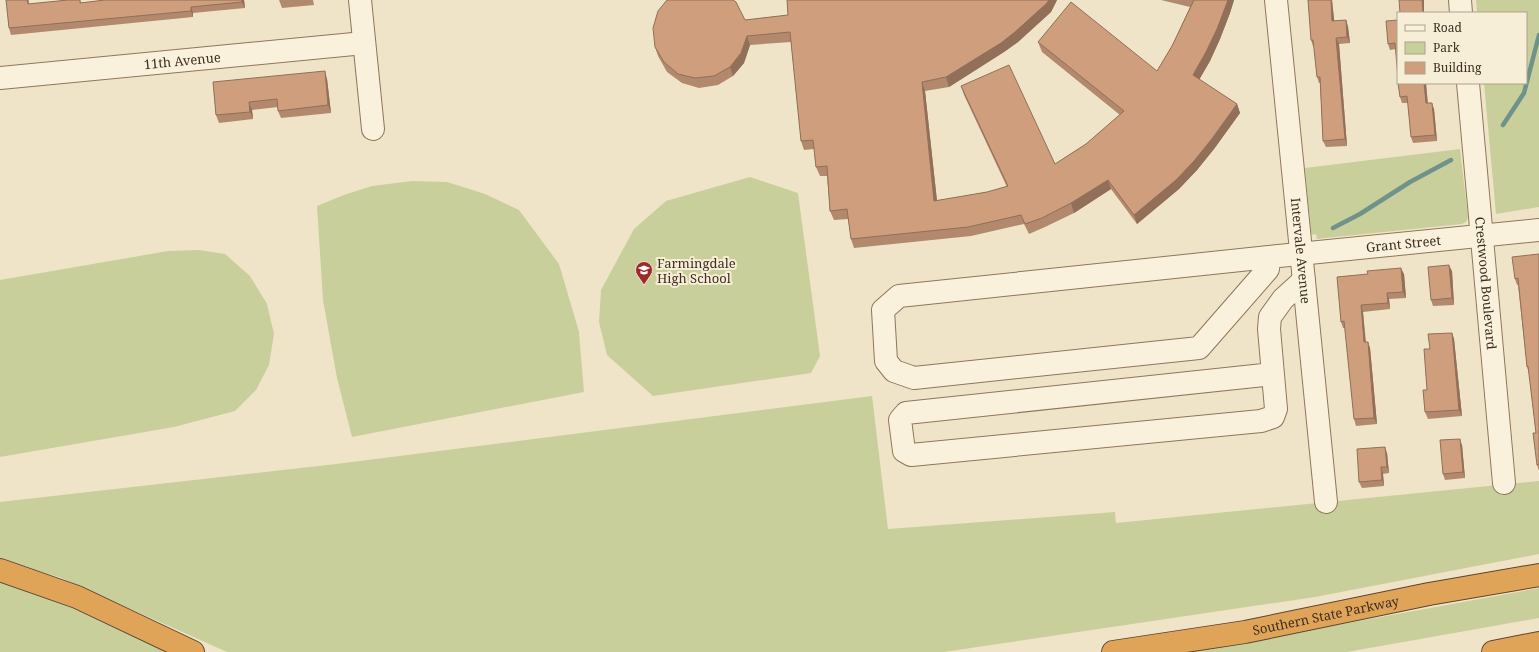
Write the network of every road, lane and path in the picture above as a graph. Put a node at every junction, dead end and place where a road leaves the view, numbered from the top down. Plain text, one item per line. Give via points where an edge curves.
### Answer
1 (360, 0) edge
2 (1276, 0) edge
3 (1460, 0) edge
4 (1462, 12) edge
5 (364, 43) junction
6 (0, 78) edge
7 (1468, 84) edge
8 (374, 129) dead end
9 (1539, 230) edge
10 (1482, 236) junction
11 (1302, 254) junction
12 (1269, 257) junction
13 (1304, 280) junction
14 (1272, 374) junction
15 (1504, 483) dead end
16 (1326, 502) dead end
17 (0, 570) edge
18 (1539, 575) edge
19 (1539, 643) edge
20 (192, 652) edge
21 (1113, 652) edge
22 (1493, 652) edge

1 - 5 street
2 - 11 street, Intervale Avenue
3 - 4 street
5 - 6 street, 11th Avenue
5 - 8 street
7 - 10 street, Crestwood Boulevard
9 - 10 street, Grant Street
10 - 11 street, Grant Street
10 - 15 street, Crestwood Boulevard
11 - 12 street, Grant Street
11 - 13 street, Intervale Avenue
12 - 12 street, Grant Street via 899,296 883,310 886,361 894,371 914,378 1199,348 1268,269
13 - 14 street via 1282,299 1270,317 1268,329
13 - 16 street, Intervale Avenue
14 - 14 street via 1276,409 1273,417 1261,421 911,455 904,451 900,420 906,413
17 - 20 highway via 77,597
18 - 21 highway, Southern State Parkway via 1429,594 1246,632
19 - 22 highway

